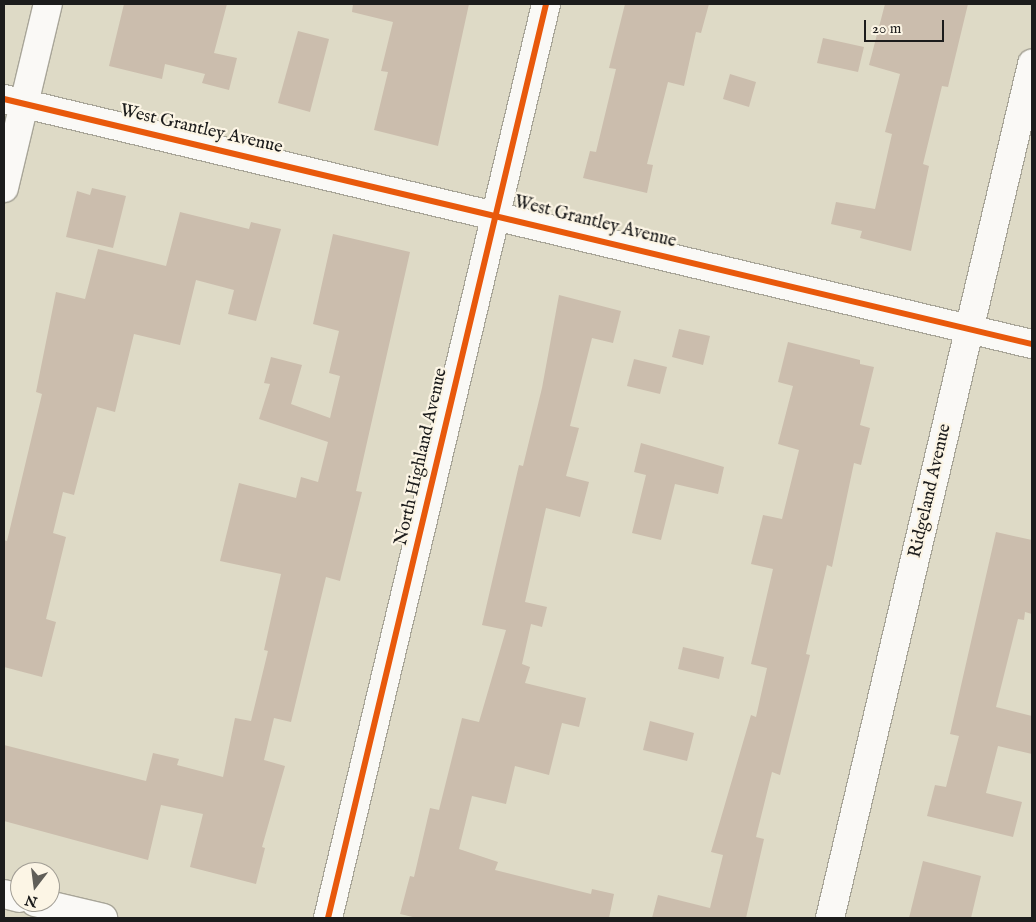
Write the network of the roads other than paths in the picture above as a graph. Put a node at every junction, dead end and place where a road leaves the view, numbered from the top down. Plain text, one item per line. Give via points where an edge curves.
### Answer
1 (48, 4) edge
2 (546, 4) edge
3 (1032, 64) edge
4 (14, 101) edge
5 (4, 188) edge
6 (495, 214) junction
7 (970, 329) junction
8 (1032, 344) edge
9 (60, 908) edge
10 (103, 918) edge
11 (328, 918) edge
12 (830, 918) edge

1 - 4 street
2 - 6 street, North Highland Avenue
3 - 7 street, Ridgeland Avenue
4 - 5 street
4 - 6 street, West Grantley Avenue
6 - 7 street, West Grantley Avenue
6 - 11 street, North Highland Avenue
7 - 8 street, West Grantley Avenue
7 - 12 street, Ridgeland Avenue
9 - 10 street

